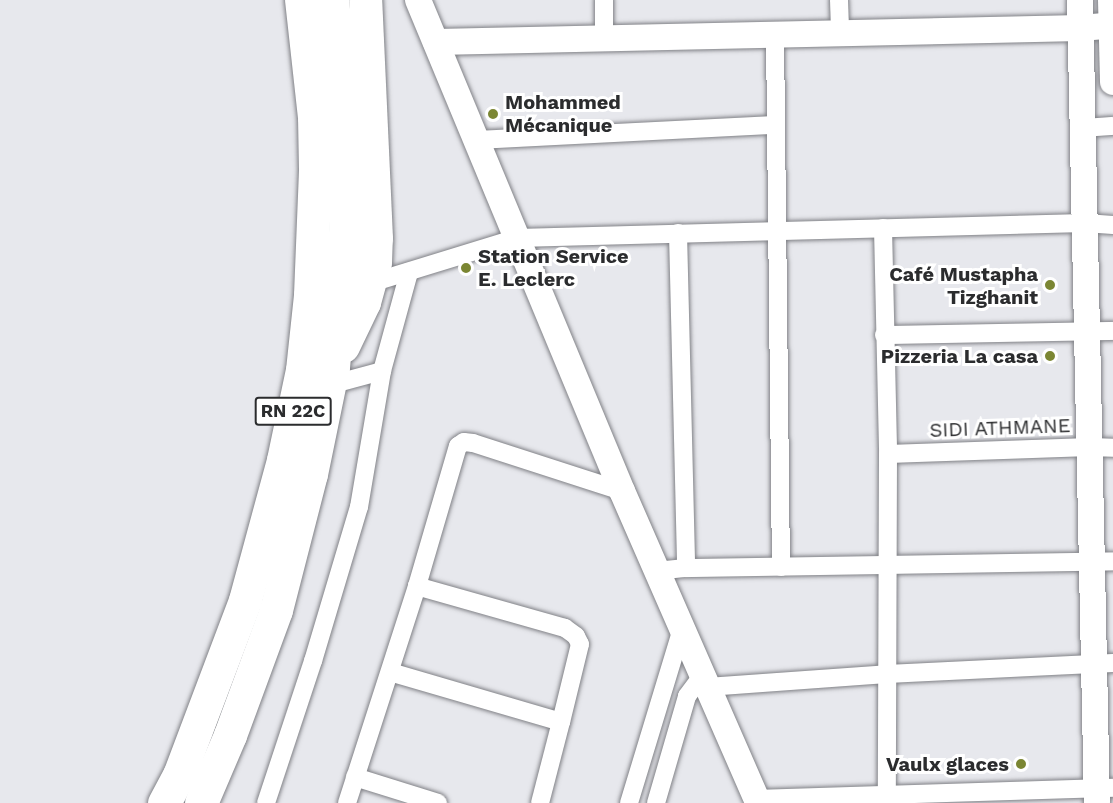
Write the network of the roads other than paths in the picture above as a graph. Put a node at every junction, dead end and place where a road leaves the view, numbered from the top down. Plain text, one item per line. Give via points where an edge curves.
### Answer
1 (301, 0) edge
2 (332, 0) edge
3 (365, 0) edge
4 (418, 0) edge
5 (604, 0) edge
6 (839, 0) edge
7 (1080, 0) edge
8 (1112, 16) edge
9 (1081, 27) junction
10 (840, 32) junction
11 (775, 34) junction
12 (604, 38) junction
13 (436, 42) junction
14 (1113, 82) edge
15 (776, 126) junction
16 (1113, 126) edge
17 (1083, 128) junction
18 (476, 140) junction
19 (1085, 223) junction
20 (1113, 225) edge
21 (883, 228) junction
22 (778, 230) junction
23 (678, 233) junction
24 (517, 238) junction
25 (409, 272) junction
26 (371, 283) junction
27 (1113, 331) edge
28 (1087, 332) junction
29 (884, 335) junction
30 (382, 371) junction
31 (331, 376) junction
32 (1101, 448) edge
33 (888, 454) junction
34 (622, 491) junction
35 (1102, 560) edge
36 (887, 565) junction
37 (781, 567) junction
38 (686, 568) junction
39 (656, 571) junction
40 (417, 586) junction
41 (682, 629) junction
42 (1103, 663) edge
43 (390, 672) junction
44 (887, 674) junction
45 (705, 682) junction
46 (561, 722) junction
47 (355, 777) junction
48 (1102, 793) edge
49 (887, 798) edge
50 (757, 801) edge
51 (164, 803) edge
52 (201, 803) edge
53 (266, 803) edge
54 (347, 803) edge
55 (438, 803) edge
56 (540, 803) edge
57 (629, 803) edge
58 (657, 803) edge

1 - 51 highway, RN 22C via 314,117 315,168 302,370 283,460 245,600 179,775
2 - 31 highway, RN 22C via 346,170 345,235
3 - 26 highway via 376,238
4 - 13 main road
5 - 12 street
6 - 10 street
7 - 9 main road
8 - 9 main road
8 - 14 main road
9 - 10 main road
9 - 17 main road
10 - 11 main road
11 - 12 main road
11 - 15 street
12 - 13 main road
13 - 18 main road
15 - 18 street
15 - 22 street
16 - 17 street
17 - 19 main road
18 - 24 main road
19 - 20 street
19 - 21 street
19 - 28 main road
21 - 22 street
21 - 29 street
22 - 23 street
22 - 37 street
23 - 24 street
23 - 38 street
24 - 25 street
24 - 34 main road
25 - 26 street
25 - 30 street
26 - 31 highway
27 - 28 street
28 - 29 street
28 - 32 main road
29 - 33 street
30 - 31 street
30 - 53 street via 359,507
31 - 52 highway, RN 22C via 276,610
32 - 33 street, SIDI ATHMANE
32 - 35 main road
33 - 36 street
34 - 39 main road
34 - 40 street via 464,442 458,446
35 - 36 street
35 - 42 main road
36 - 37 street
36 - 44 street
37 - 38 street
38 - 39 street
39 - 41 main road
40 - 43 street
40 - 46 street via 565,627 576,636 580,644
41 - 45 main road
41 - 57 street
42 - 44 street
42 - 48 main road
43 - 46 street
43 - 47 street
44 - 45 street
44 - 49 street
45 - 50 main road
45 - 58 street via 687,696
46 - 56 street
47 - 54 street
47 - 55 street
48 - 49 street
49 - 50 street

